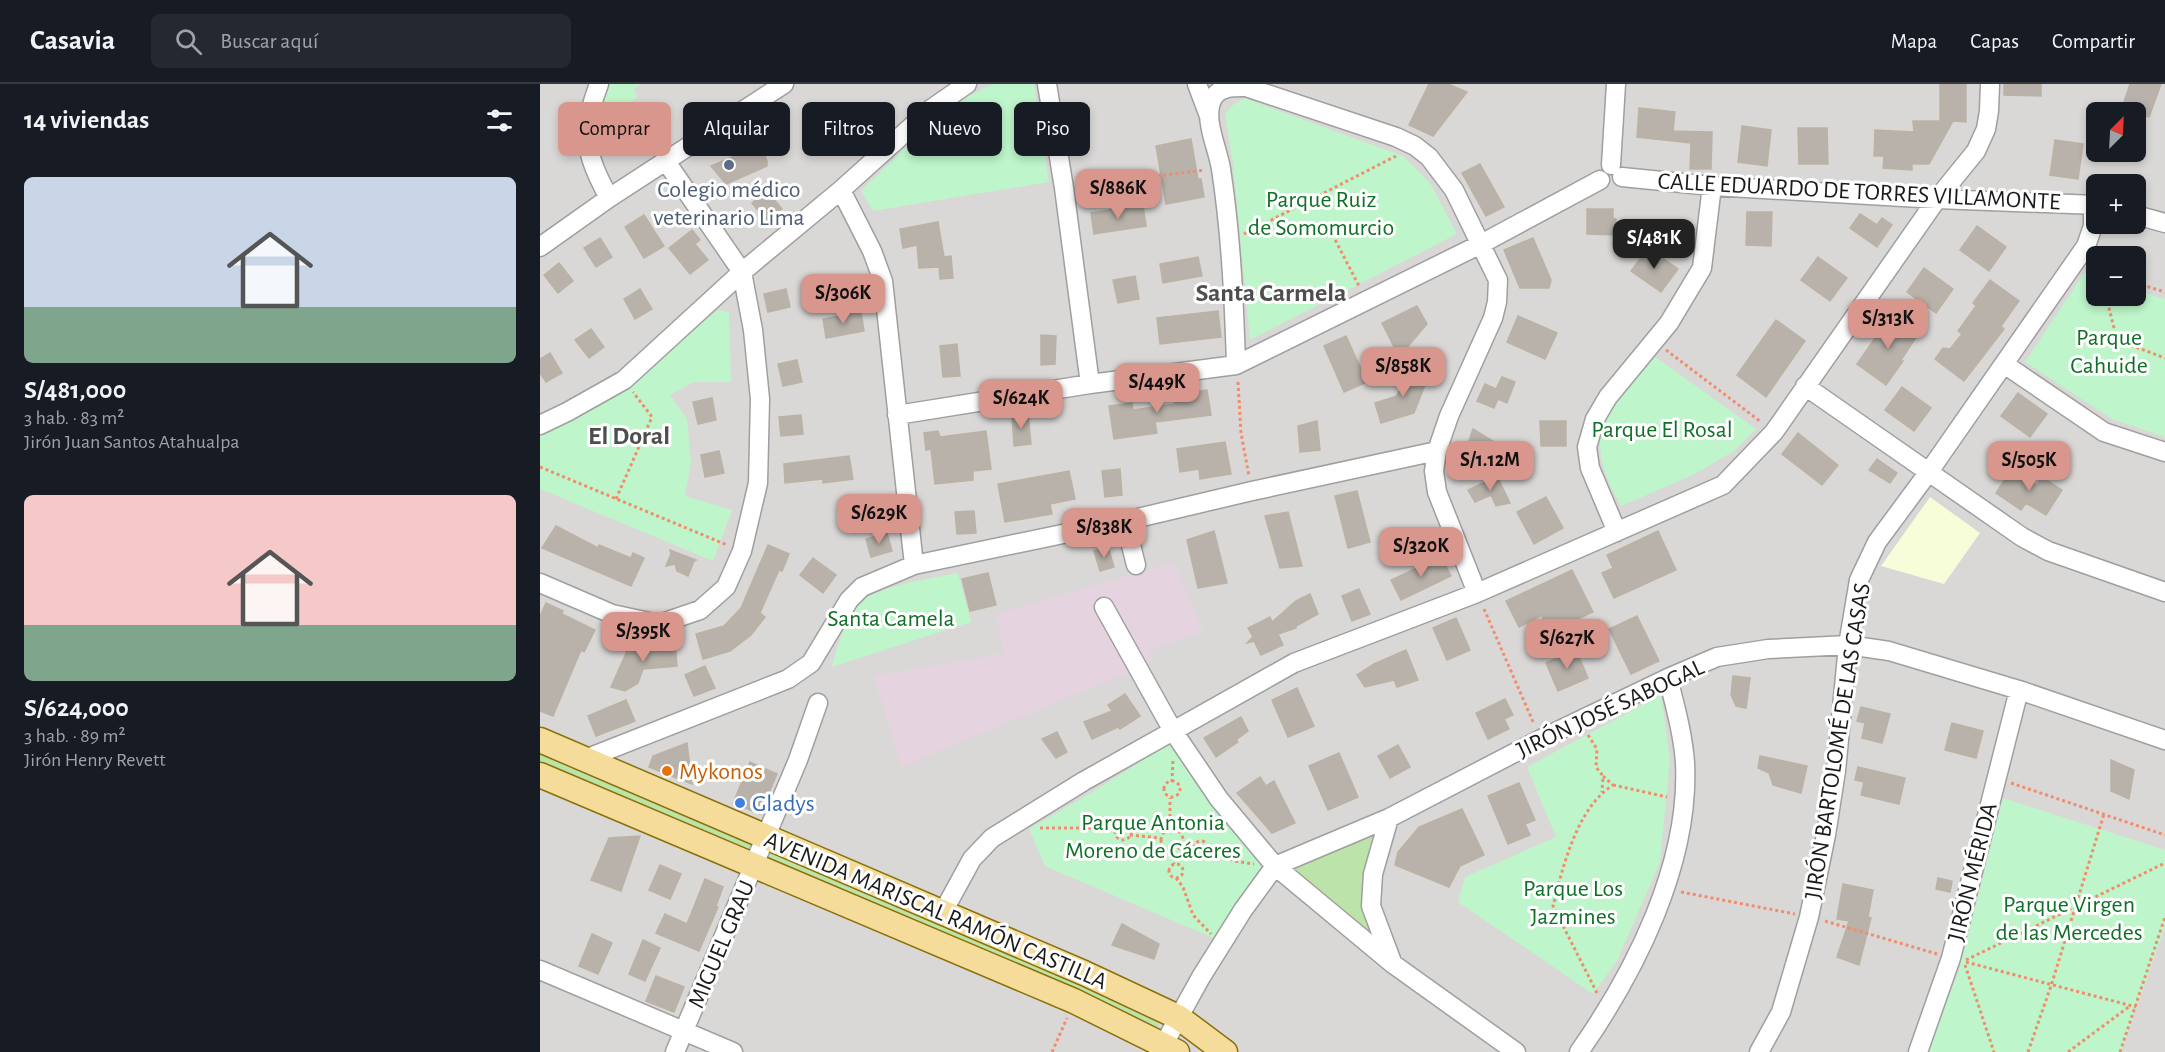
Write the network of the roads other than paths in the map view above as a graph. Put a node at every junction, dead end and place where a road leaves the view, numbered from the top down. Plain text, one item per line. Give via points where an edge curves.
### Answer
1 (599, 84) edge
2 (784, 84) edge
3 (967, 84) edge
4 (1047, 84) edge
5 (1197, 84) edge
6 (1616, 84) edge
7 (1990, 84) edge
8 (1239, 86) edge
9 (1209, 117) junction
10 (665, 160) junction
11 (1616, 171) junction
12 (1712, 186) junction
13 (841, 190) junction
14 (609, 198) junction
15 (1937, 199) junction
16 (2086, 205) edge
17 (2146, 218) edge
18 (2165, 223) edge
19 (2090, 234) edge
20 (1481, 244) junction
21 (540, 247) edge
22 (742, 272) junction
23 (716, 296) junction
24 (750, 316) junction
25 (2004, 364) junction
26 (1236, 365) junction
27 (1090, 384) junction
28 (1805, 386) junction
29 (897, 415) junction
30 (540, 425) edge
31 (1437, 451) junction
32 (2165, 452) edge
33 (1928, 473) junction
34 (1125, 521) junction
35 (1617, 532) junction
36 (914, 565) junction
37 (1136, 565) dead end
38 (540, 583) edge
39 (2165, 592) edge
40 (1477, 593) junction
41 (1104, 606) dead end
42 (1848, 645) junction
43 (1668, 678) junction
44 (2019, 690) junction
45 (818, 703) dead end
46 (1173, 731) junction
47 (540, 740) edge
48 (2165, 740) edge
49 (585, 759) junction
50 (540, 775) edge
51 (1389, 818) junction
52 (766, 836) junction
53 (754, 865) junction
54 (1275, 867) junction
55 (943, 912) junction
56 (1393, 964) junction
57 (540, 970) edge
58 (1178, 1017) junction
59 (684, 1032) junction
60 (1170, 1048) edge
61 (675, 1052) edge
62 (733, 1052) edge
63 (1225, 1052) edge
64 (1516, 1052) edge
65 (1579, 1052) edge
66 (1759, 1052) edge
67 (1917, 1052) edge

1 - 14 street via 588,118 587,144
2 - 10 street
3 - 13 street via 931,110
4 - 27 street
5 - 9 street
6 - 11 street
7 - 15 street via 1986,129 1976,150
8 - 9 street via 1213,98
8 - 20 street via 1414,146 1429,158 1454,190
9 - 26 street via 1221,168
10 - 14 street
10 - 22 street
11 - 12 street, CALLE EDUARDO DE TORRES VILLAMONTE
11 - 20 street, CALLE EDUARDO DE TORRES VILLAMONTE via 1619,183 1614,187 1600,180
12 - 15 street, CALLE EDUARDO DE TORRES VILLAMONTE
12 - 35 street via 1702,268 1669,323 1594,419 1587,447 1590,468
13 - 22 street
13 - 29 street via 883,281
14 - 21 street
15 - 16 street, CALLE EDUARDO DE TORRES VILLAMONTE
15 - 28 street
17 - 18 street
19 - 25 street, JIRÓN BARTOLOMÉ DE LAS CASAS via 2086,246
20 - 26 street
20 - 31 street via 1497,280 1495,310
22 - 23 street
22 - 24 street
23 - 24 street via 736,300
23 - 30 street via 624,380
24 - 38 street via 760,399 758,483 742,551 726,587 700,610 659,624 612,614
25 - 32 street via 2104,432
25 - 33 street, JIRÓN BARTOLOMÉ DE LAS CASAS
26 - 27 street
27 - 29 street
28 - 33 street
28 - 35 street via 1774,432 1723,485
29 - 36 street
31 - 34 street
31 - 40 street via 1437,492
33 - 39 street via 2048,551
33 - 42 street, JIRÓN BARTOLOMÉ DE LAS CASAS via 1877,542 1863,570
34 - 36 street
34 - 37 street
35 - 40 street
36 - 49 street via 862,587 849,600 810,663 788,679
40 - 46 street via 1294,663
41 - 46 street
42 - 43 street, JIRÓN JOSÉ SABOGAL via 1768,649 1718,657
42 - 44 street, JIRÓN JOSÉ SABOGAL via 1889,651
42 - 66 street, JIRÓN BARTOLOMÉ DE LAS CASAS via 1836,771 1809,917 1781,1012
43 - 51 street, JIRÓN JOSÉ SABOGAL
43 - 65 street via 1685,763 1678,839 1664,889 1628,974
44 - 48 street, JIRÓN JOSÉ SABOGAL
44 - 67 street, JIRÓN MÉRIDA via 1995,778 1957,959
45 - 52 street, MIGUEL GRAU
46 - 54 street via 1219,799
46 - 55 street via 993,838 972,859
47 - 49 main road, AVENIDA MARISCAL RAMÓN CASTILLA
49 - 52 main road, AVENIDA MARISCAL RAMÓN CASTILLA
50 - 53 main road, AVENIDA MARISCAL RAMÓN CASTILLA
51 - 54 street, JIRÓN JOSÉ SABOGAL
51 - 56 street via 1373,874 1371,906
52 - 53 street, MIGUEL GRAU
52 - 55 main road, AVENIDA MARISCAL RAMÓN CASTILLA
53 - 59 street, MIGUEL GRAU
53 - 60 main road, AVENIDA MARISCAL RAMÓN CASTILLA via 1074,1001
54 - 56 street
54 - 58 street
55 - 58 main road, AVENIDA MARISCAL RAMÓN CASTILLA
56 - 64 street
57 - 59 street
58 - 60 street
58 - 63 main road, AVENIDA MARISCAL RAMÓN CASTILLA
59 - 61 street, MIGUEL GRAU
59 - 62 street

